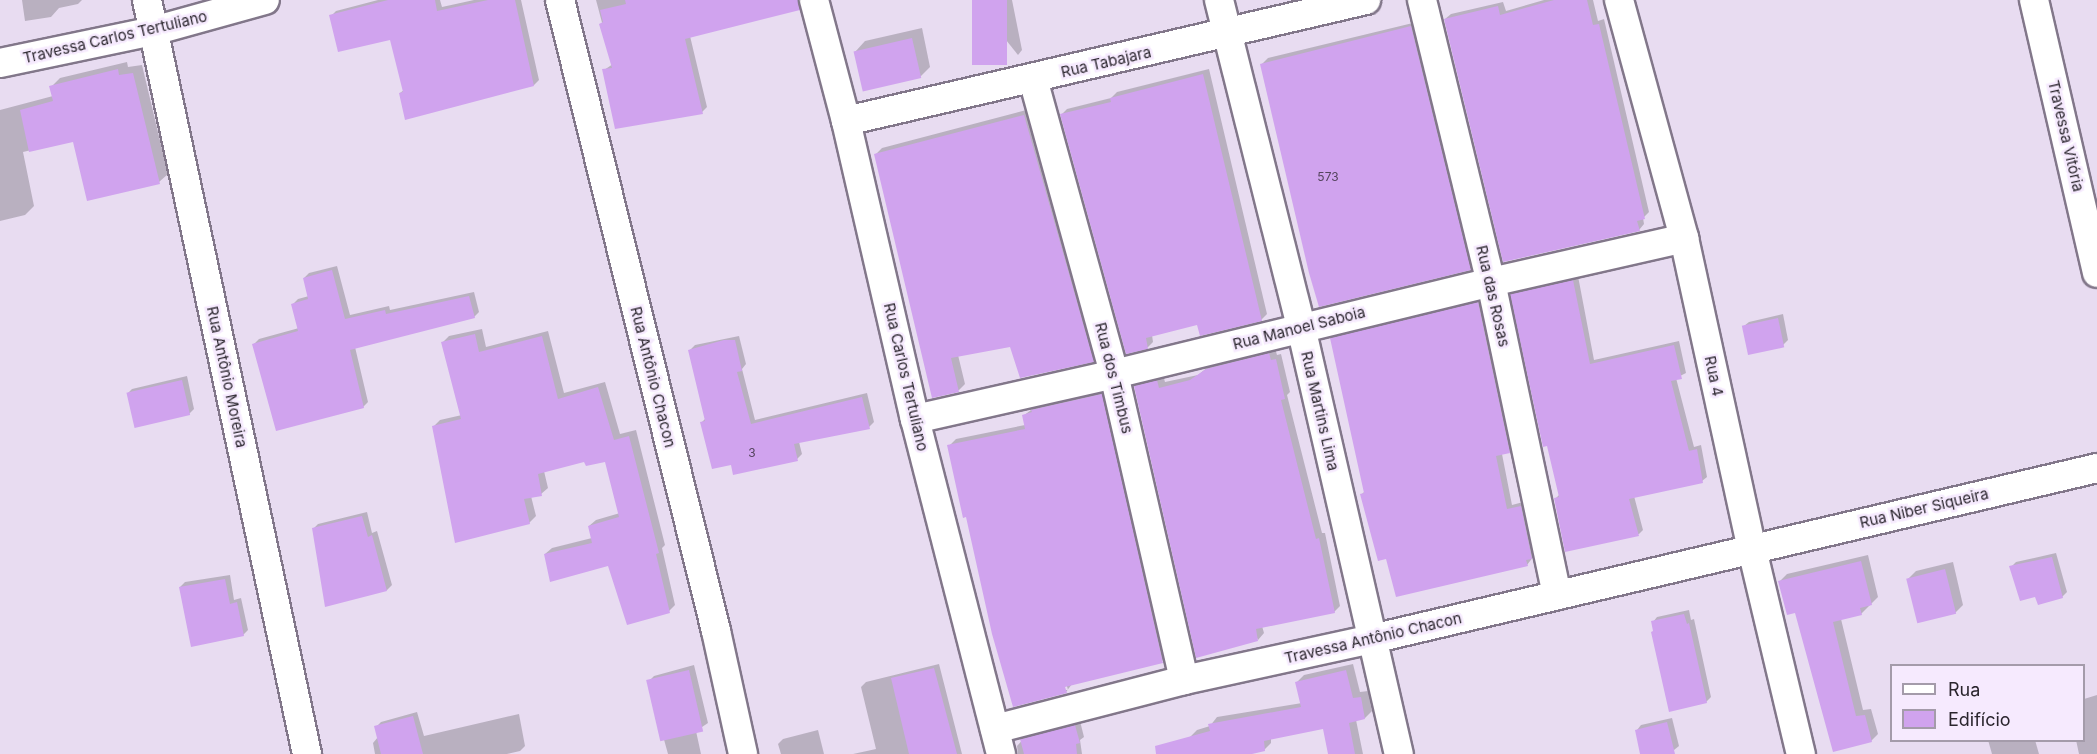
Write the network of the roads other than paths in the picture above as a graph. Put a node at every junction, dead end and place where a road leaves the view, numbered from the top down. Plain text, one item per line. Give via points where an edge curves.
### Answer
1 (147, 0) edge
2 (265, 0) edge
3 (560, 0) edge
4 (814, 0) edge
5 (1219, 0) edge
6 (1366, 0) edge
7 (1422, 0) edge
8 (1619, 0) edge
9 (2034, 0) edge
10 (153, 31) junction
11 (1227, 33) junction
12 (0, 63) edge
13 (1033, 79) junction
14 (846, 121) junction
15 (1684, 238) junction
16 (2097, 273) edge
17 (1491, 282) junction
18 (1301, 327) junction
19 (1114, 374) junction
20 (915, 419) junction
21 (2097, 468) edge
22 (1752, 549) junction
23 (1557, 595) junction
24 (1372, 639) junction
25 (1184, 680) junction
26 (998, 742) edge
27 (307, 754) edge
28 (743, 754) edge
29 (1399, 754) edge
30 (1801, 754) edge

1 - 10 street, Rua Antônio Moreira
2 - 10 street, Travessa Carlos Tertuliano
3 - 28 street, Rua Antônio Chacon
4 - 14 street, Rua Carlos Tertuliano
5 - 11 street, Rua Martins Lima
6 - 11 street, Rua Tabajara
7 - 17 street, Rua das Rosas
8 - 15 street, Rua 4
9 - 16 street, Travessa Vitória
10 - 12 street, Travessa Carlos Tertuliano
10 - 27 street, Rua Antônio Moreira
11 - 13 street, Rua Tabajara
11 - 18 street, Rua Martins Lima
13 - 14 street, Rua Tabajara
13 - 19 street, Rua dos Timbus
14 - 20 street, Rua Carlos Tertuliano
15 - 17 street, Rua Manoel Saboia
15 - 22 street, Rua 4
17 - 18 street, Rua Manoel Saboia
17 - 23 street, Rua das Rosas
18 - 19 street, Rua Manoel Saboia
18 - 24 street, Rua Martins Lima
19 - 20 street, Rua Manoel Saboia
19 - 25 street, Rua dos Timbus
20 - 26 street, Rua Carlos Tertuliano
21 - 22 street, Rua Niber Siqueira
22 - 23 street, Travessa Antônio Chacon
22 - 30 street, Rua 4
23 - 24 street, Travessa Antônio Chacon
24 - 25 street, Travessa Antônio Chacon
24 - 29 street, Rua Martins Lima
25 - 26 street, Travessa Antônio Chacon

